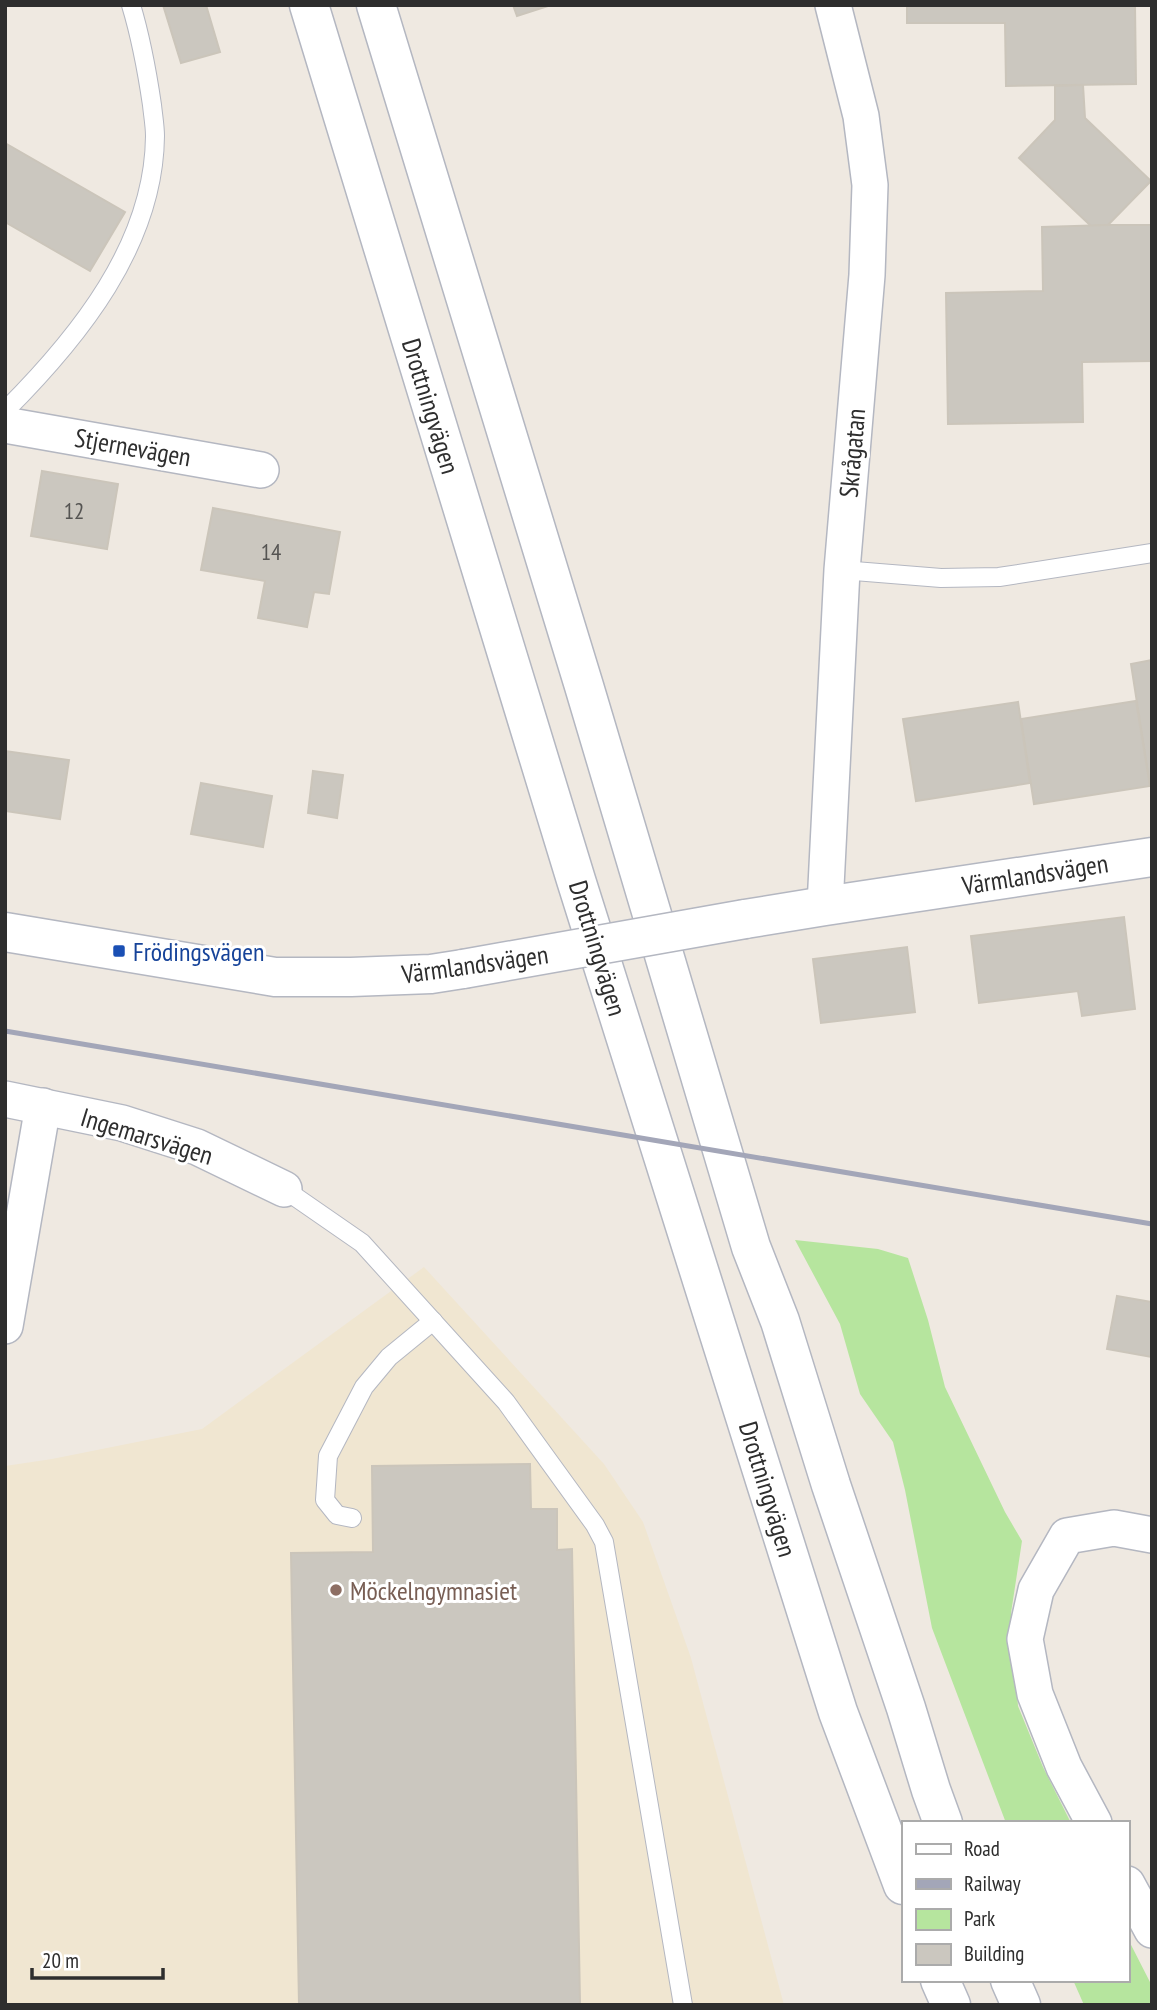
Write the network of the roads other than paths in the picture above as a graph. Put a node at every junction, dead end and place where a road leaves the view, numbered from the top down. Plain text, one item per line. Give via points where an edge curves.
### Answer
1 (131, 5) edge
2 (309, 5) edge
3 (376, 5) edge
4 (833, 5) edge
5 (5, 411) edge
6 (5, 425) edge
7 (261, 470) dead end
8 (1152, 553) edge
9 (842, 570) junction
10 (1152, 857) edge
11 (825, 905) junction
12 (5, 932) edge
13 (5, 1099) edge
14 (43, 1106) junction
15 (284, 1189) joint
16 (433, 1321) junction
17 (5, 1326) edge
18 (352, 1518) dead end
19 (1152, 1535) edge
20 (942, 1821) edge
21 (1093, 1821) edge
22 (902, 1882) edge
23 (1129, 1888) edge
24 (1152, 1930) edge
25 (941, 1982) edge
26 (1011, 1982) edge
27 (683, 2005) edge
28 (951, 2005) edge
29 (1021, 2005) edge

1 - 5 lane via 147,69 155,134 143,206 125,254 85,321
2 - 22 main road, Drottningvägen via 572,867 825,1672
3 - 20 main road via 751,1247 780,1321
4 - 9 street, Skrågatan via 861,116 870,185 867,275
6 - 7 street, Stjernevägen
8 - 9 lane via 999,577 941,578
9 - 11 street, Skrågatan
10 - 11 main road, Värmlandsvägen
11 - 12 main road, Värmlandsvägen, bridge via 431,974 275,977
13 - 14 street, Ingemarsvägen
14 - 15 street, Ingemarsvägen via 122,1123 197,1147
14 - 17 street
15 - 16 lane via 362,1243
16 - 18 lane via 389,1357 364,1387 328,1456 325,1500 337,1515
16 - 27 lane via 506,1402 604,1542
19 - 21 street via 1114,1528 1067,1535 1036,1590 1025,1639 1035,1694 1064,1767
23 - 24 street
25 - 28 main road
26 - 29 main road

